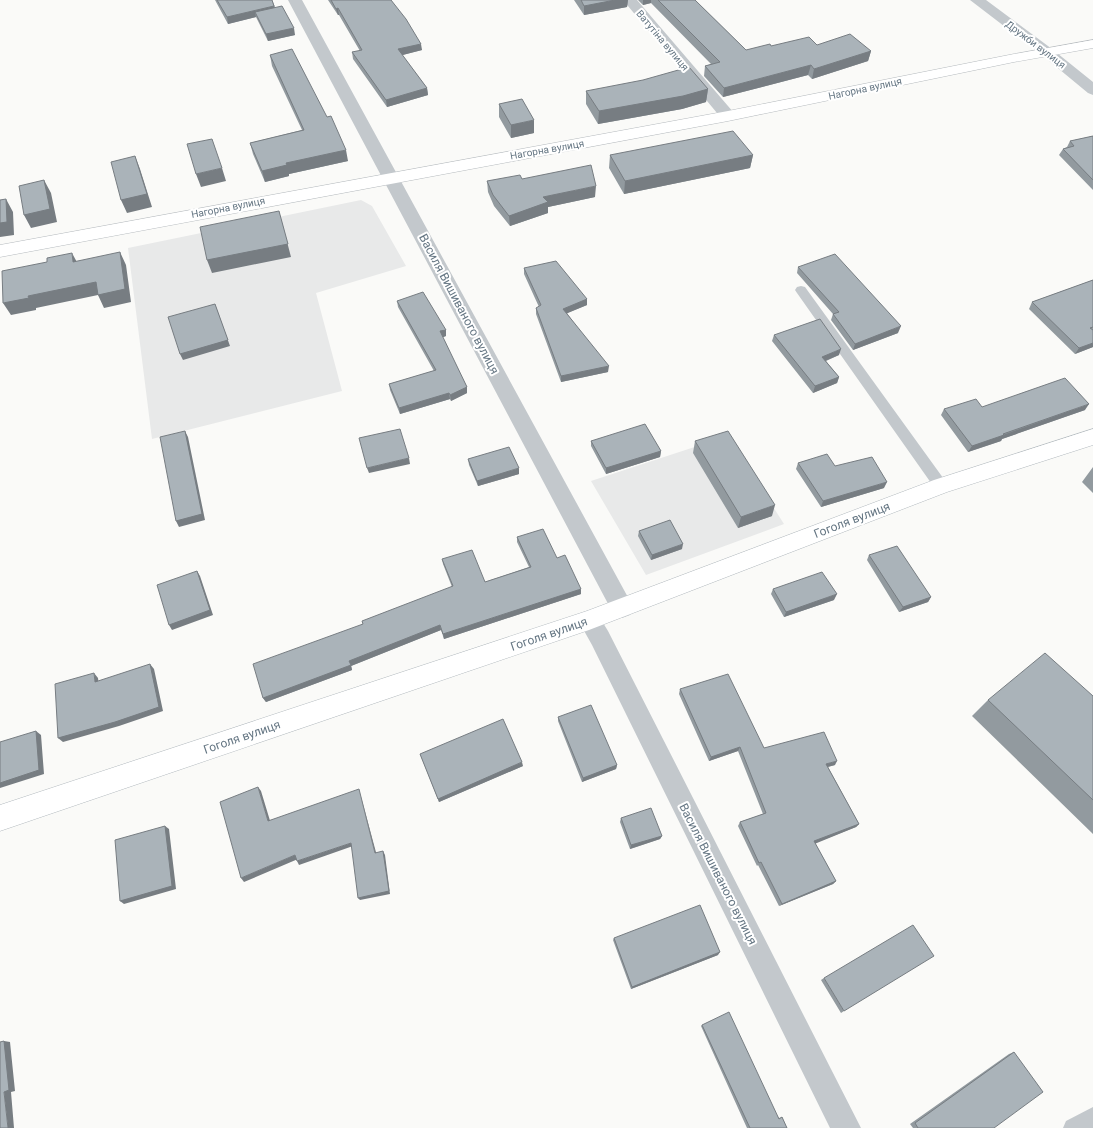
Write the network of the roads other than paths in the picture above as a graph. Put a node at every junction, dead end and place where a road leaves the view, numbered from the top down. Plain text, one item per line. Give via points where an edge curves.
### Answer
1 (295, 0) edge
2 (630, 0) edge
3 (977, 0) edge
4 (1093, 44) edge
5 (1048, 52) junction
6 (1093, 90) edge
7 (728, 116) junction
8 (390, 177) junction
9 (0, 251) edge
10 (801, 290) dead end
11 (1093, 437) edge
12 (942, 486) junction
13 (622, 608) junction
14 (589, 620) junction
15 (0, 818) edge
16 (1093, 1117) edge
17 (846, 1128) edge
18 (1073, 1128) edge

1 - 8 street, Василя Вишиваного вулиця
2 - 7 street, Ватутіна вулиця
3 - 5 street, Дружби вулиця
4 - 5 main road, Нагорна вулиця
5 - 6 street, Дружби вулиця
5 - 7 main road, Нагорна вулиця
7 - 8 main road, Нагорна вулиця
8 - 9 main road, Нагорна вулиця
8 - 13 street, Василя Вишиваного вулиця
10 - 12 lane
11 - 12 main road, Гоголя вулиця
12 - 13 main road, Гоголя вулиця
13 - 14 main road, Гоголя вулиця
14 - 15 main road, Гоголя вулиця
14 - 17 street, Василя Вишиваного вулиця via 608,652
16 - 18 lane

